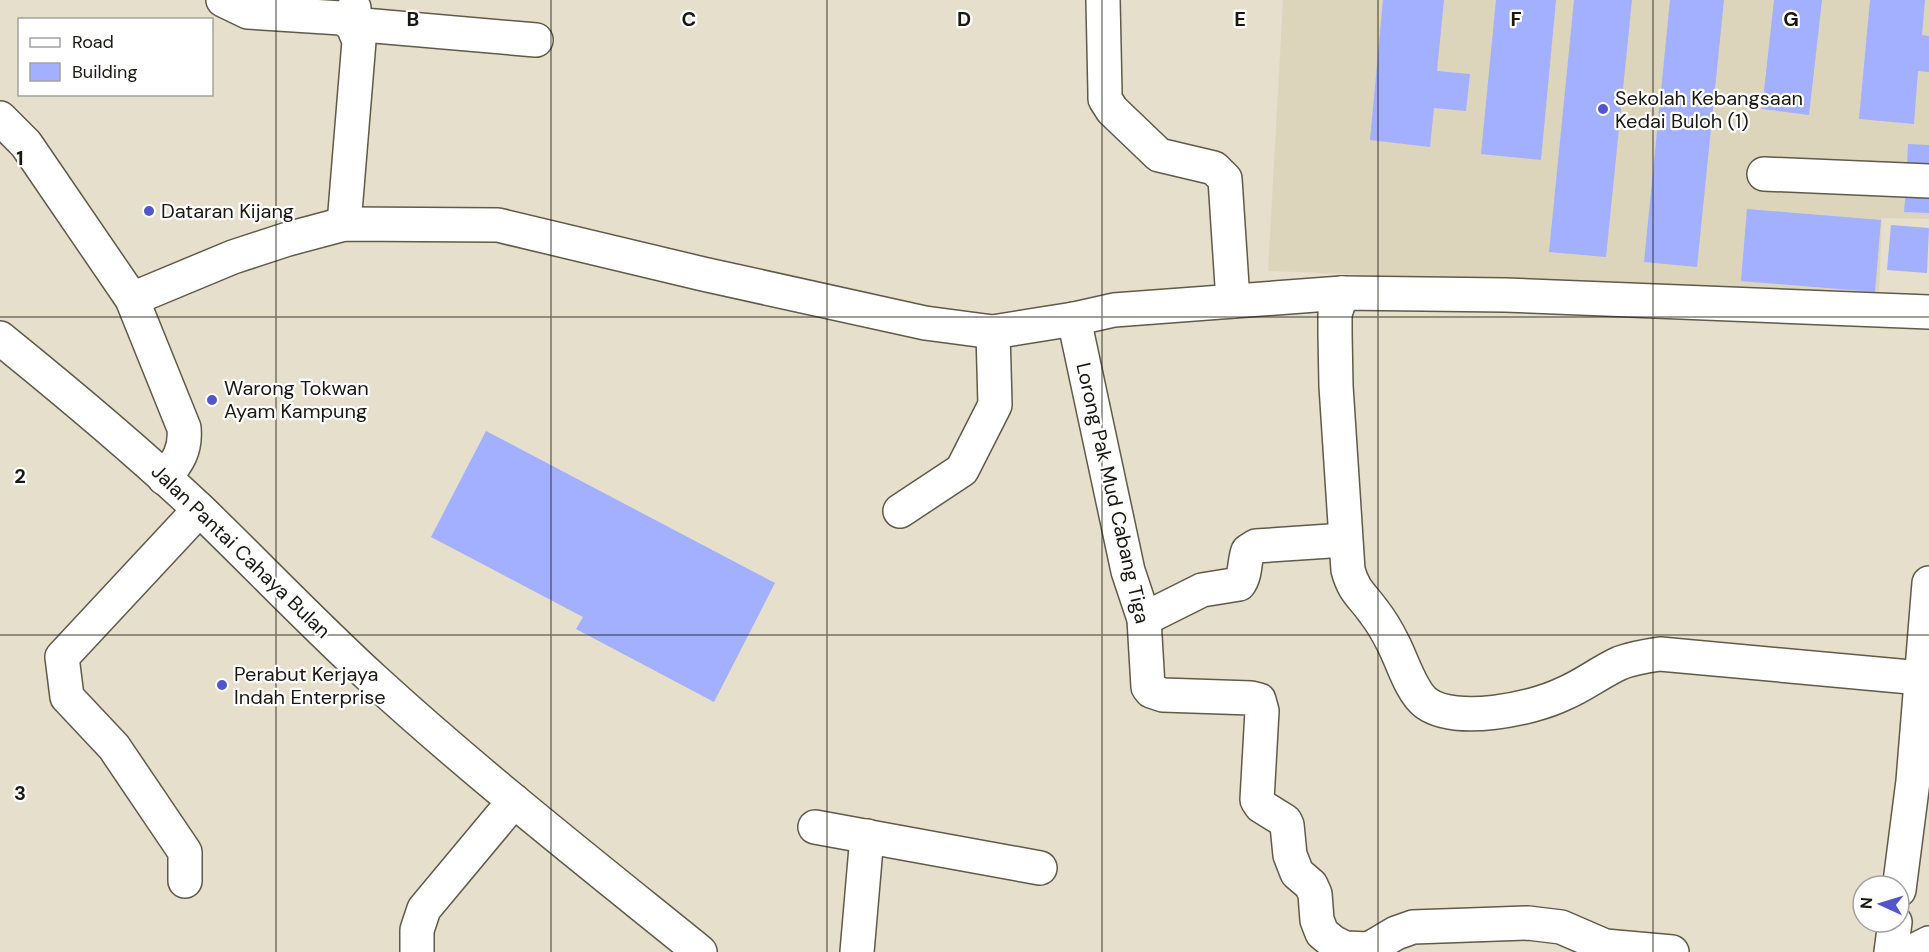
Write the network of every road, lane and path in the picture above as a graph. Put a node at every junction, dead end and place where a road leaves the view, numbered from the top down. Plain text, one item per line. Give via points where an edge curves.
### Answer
1 (225, 0) edge
2 (1103, 0) edge
3 (353, 12) edge
4 (536, 40) dead end
5 (0, 118) edge
6 (1764, 174) dead end
7 (1929, 181) edge
8 (344, 224) junction
9 (1342, 293) junction
10 (132, 299) junction
11 (1233, 301) junction
12 (1929, 312) edge
13 (1074, 319) junction
14 (993, 332) junction
15 (0, 338) edge
16 (164, 478) junction
17 (199, 510) junction
18 (900, 510) dead end
19 (1345, 540) junction
20 (1929, 583) edge
21 (1144, 619) junction
22 (1921, 678) junction
23 (1921, 781) edge
24 (514, 801) junction
25 (815, 827) dead end
26 (867, 836) junction
27 (1040, 868) dead end
28 (1902, 874) edge
29 (185, 881) dead end
30 (1893, 934) edge
31 (1929, 943) edge
32 (1368, 951) edge
33 (417, 952) edge
34 (700, 952) edge
35 (857, 952) edge
36 (1672, 952) edge
37 (1891, 952) edge
38 (1911, 952) edge

1 - 3 street via 248,12 340,18
2 - 11 street via 1104,93 1108,105 1159,155 1214,168 1225,179
3 - 4 street
3 - 8 street via 359,41
5 - 10 street via 26,144
6 - 7 street
8 - 10 street via 233,257
8 - 14 street via 498,225 925,323
9 - 11 street
9 - 12 street via 1505,295
9 - 19 street via 1335,314 1335,333
10 - 16 street via 184,428 184,448
11 - 13 street via 1114,310
13 - 14 street
13 - 21 street, Lorong Pak Mud Cabang Tiga via 1128,571
14 - 18 street via 995,405 962,470
15 - 16 street, Jalan Pantai Cahaya Bulan
16 - 17 street, Jalan Pantai Cahaya Bulan
17 - 24 street, Jalan Pantai Cahaya Bulan via 370,677
17 - 29 street via 62,657 67,697 114,747 185,852
19 - 21 street via 1256,546 1248,551 1239,584 1202,590
19 - 22 street via 1352,585 1392,640 1418,694 1438,710 1453,714 1541,703 1618,664 1660,654
20 - 22 street
21 - 32 street, Lorong Pak Mud Cabang Tiga via 1151,691 1259,700 1262,711 1257,800 1287,825 1290,855 1297,873 1315,894 1322,933 1346,948
22 - 23 street
23 - 28 street
24 - 33 street via 424,909 417,930
24 - 34 street, Jalan Pantai Cahaya Bulan
25 - 26 street
26 - 27 street
26 - 35 street
30 - 37 street
31 - 38 street
32 - 36 street, Lorong Pak Mud Cabang Tiga via 1413,927 1528,924 1561,927 1605,946

